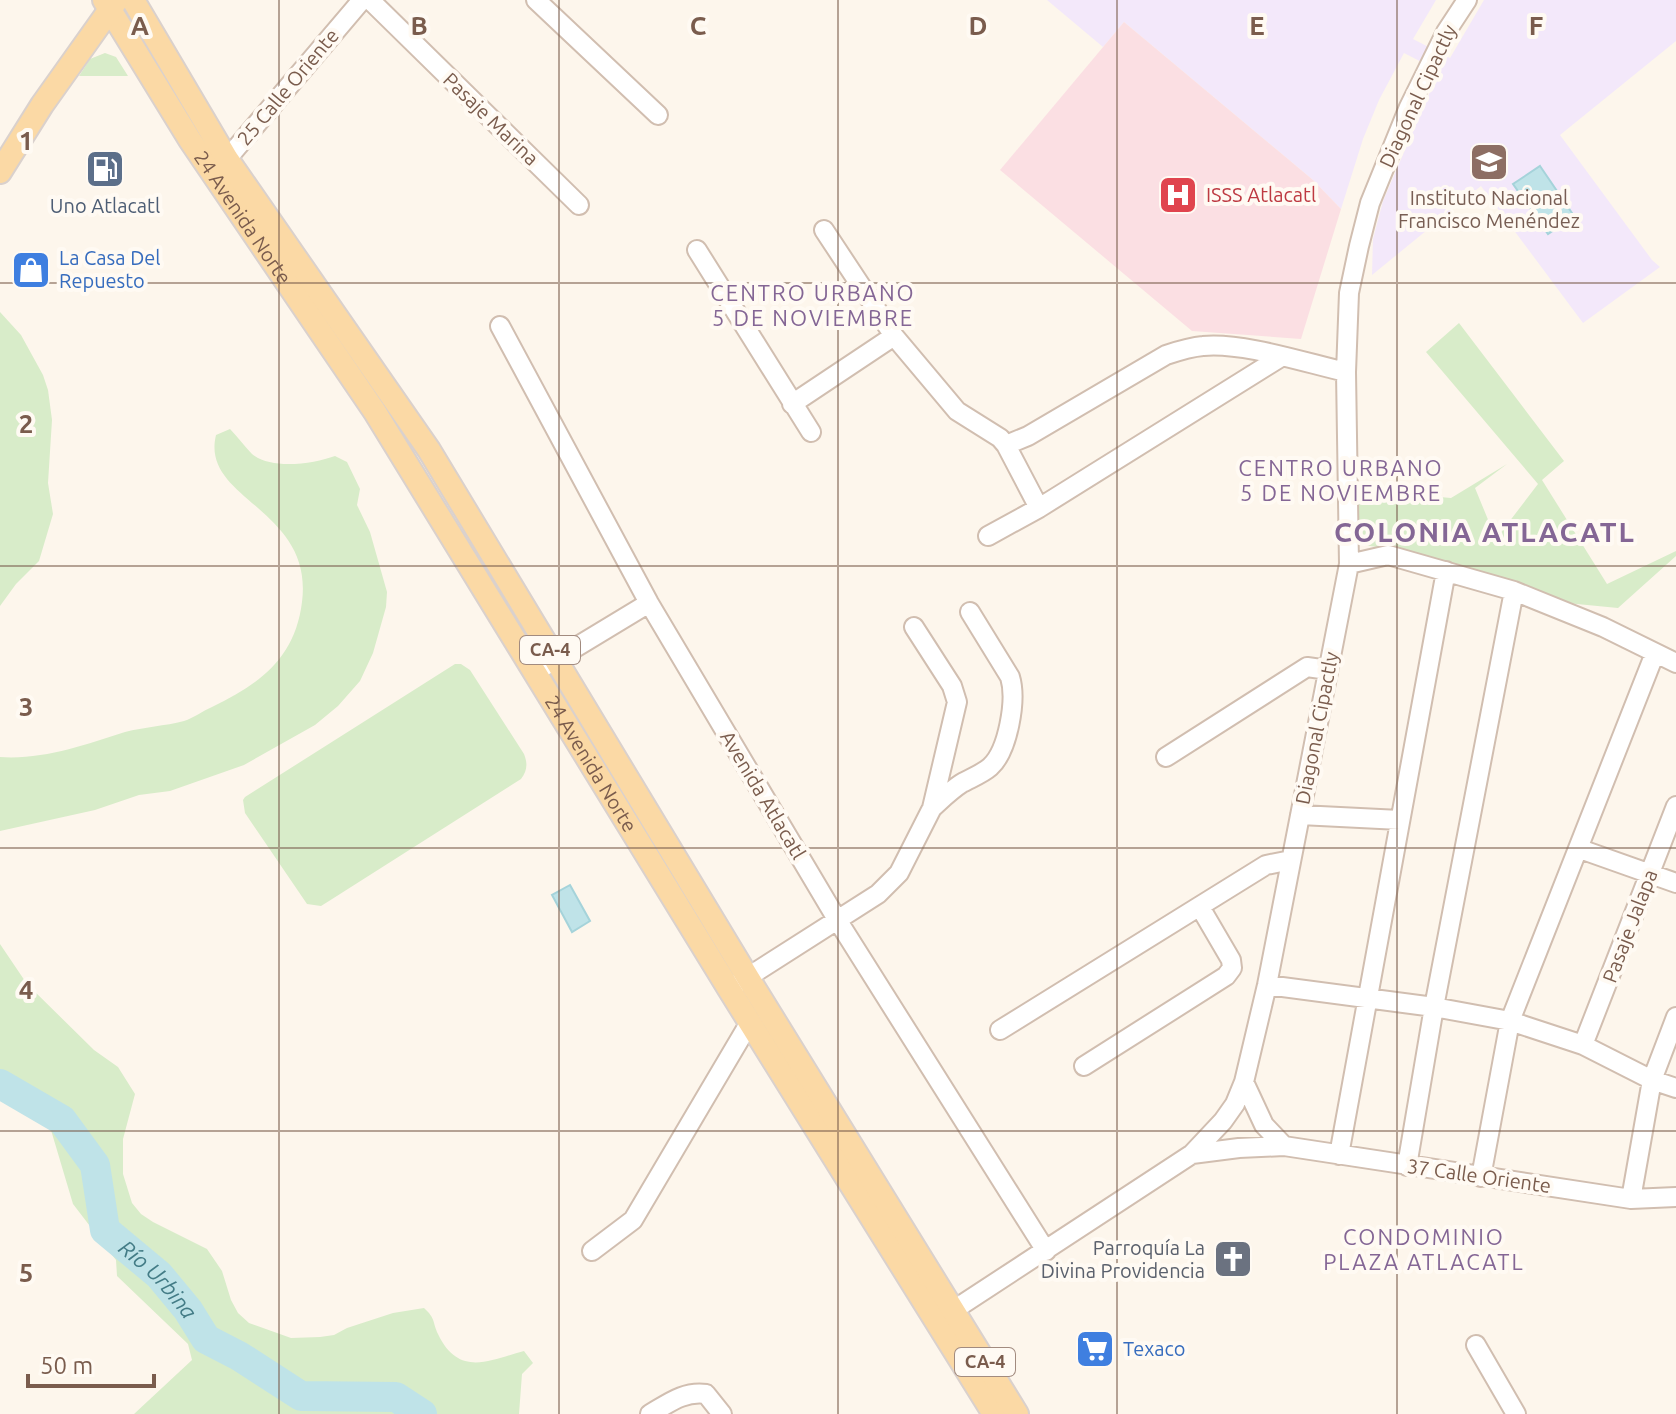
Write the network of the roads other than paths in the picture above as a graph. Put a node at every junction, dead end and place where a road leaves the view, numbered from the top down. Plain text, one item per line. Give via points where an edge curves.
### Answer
1 (133, 0) edge
2 (362, 0) edge
3 (370, 0) edge
4 (536, 0) edge
5 (1467, 0) edge
6 (110, 3) edge
7 (658, 115) dead end
8 (219, 164) junction
9 (0, 172) edge
10 (579, 205) dead end
11 (824, 230) dead end
12 (697, 250) dead end
13 (500, 326) dead end
14 (894, 336) junction
15 (1281, 357) junction
16 (1346, 372) junction
17 (792, 404) junction
18 (811, 432) dead end
19 (1006, 445) junction
20 (1039, 508) junction
21 (988, 536) dead end
22 (1349, 564) junction
23 (1446, 571) junction
24 (1514, 591) junction
25 (649, 603) junction
26 (970, 612) dead end
27 (914, 627) dead end
28 (1655, 653) junction
29 (556, 659) junction
30 (1676, 663) edge
31 (1328, 670) junction
32 (535, 672) junction
33 (1166, 757) dead end
34 (1676, 806) edge
35 (932, 808) junction
36 (1300, 815) junction
37 (1400, 820) junction
38 (1580, 849) junction
39 (1291, 860) junction
40 (1650, 874) junction
41 (1676, 883) edge
42 (1200, 907) junction
43 (838, 921) junction
44 (738, 983) junction
45 (1267, 985) junction
46 (1367, 998) junction
47 (1434, 1007) junction
48 (1676, 1017) edge
49 (1510, 1021) junction
50 (750, 1022) junction
51 (1000, 1030) dead end
52 (1583, 1045) junction
53 (1084, 1066) dead end
54 (1652, 1080) junction
55 (1244, 1082) junction
56 (1676, 1088) edge
57 (1284, 1146) junction
58 (1192, 1154) junction
59 (1339, 1155) junction
60 (1407, 1166) junction
61 (1481, 1177) junction
62 (1676, 1197) edge
63 (1631, 1199) junction
64 (592, 1251) dead end
65 (1046, 1251) junction
66 (945, 1315) junction
67 (1476, 1345) dead end
68 (650, 1414) edge
69 (722, 1414) edge
70 (994, 1414) edge
71 (1017, 1414) edge
72 (1516, 1414) edge

1 - 8 main road, 24 Avenida Norte / CA-4
2 - 8 street, 25 Calle Oriente
3 - 10 street, Pasaje Marina
4 - 7 street
5 - 16 street, Diagonal Cipactly via 1409,107 1370,203 1349,293
6 - 8 main road, 24 Avenida Norte / CA-4
6 - 9 main road
8 - 29 main road, 24 Avenida Norte / CA-4 via 429,450
8 - 32 main road, 24 Avenida Norte / CA-4
11 - 14 street
12 - 17 street
13 - 25 street, Avenida Atlacatl
14 - 17 street
14 - 19 street via 957,411
15 - 16 street
15 - 19 street via 1205,346 1166,355
15 - 20 street
16 - 22 street, Diagonal Cipactly
17 - 18 street
19 - 20 street
20 - 21 street
22 - 23 street via 1388,555
22 - 31 street, Diagonal Cipactly
23 - 24 street
23 - 37 street
24 - 28 street
24 - 47 street
25 - 29 street
25 - 43 street, Avenida Atlacatl
26 - 35 street via 1010,677 1012,713 996,760
27 - 35 street via 956,698
28 - 30 street
28 - 38 street
29 - 32 street
29 - 44 main road, 24 Avenida Norte / CA-4
31 - 33 street via 1307,667
31 - 36 street, Diagonal Cipactly
32 - 44 main road, 24 Avenida Norte / CA-4
34 - 40 street, Pasaje Jalapa
35 - 43 street via 899,873
36 - 37 street
36 - 39 street, Diagonal Cipactly
37 - 46 street
38 - 40 street
38 - 49 street
39 - 42 street via 1266,865
39 - 45 street, Diagonal Cipactly
40 - 41 street
40 - 52 street, Pasaje Jalapa
42 - 51 street
42 - 53 street via 1232,968
43 - 44 street
43 - 65 street, Avenida Atlacatl
44 - 50 main road, 24 Avenida Norte / CA-4
44 - 66 main road, 24 Avenida Norte / CA-4
45 - 46 street
45 - 55 street, Diagonal Cipactly
46 - 47 street
46 - 59 street
47 - 49 street
47 - 60 street
48 - 54 street
49 - 52 street
49 - 61 street
50 - 64 street via 633,1220
50 - 66 main road, 24 Avenida Norte / CA-4
52 - 54 street
54 - 56 street
54 - 63 street
55 - 57 street via 1264,1125
55 - 58 street, Diagonal Cipactly via 1223,1121
57 - 58 street, 37 Calle Oriente
57 - 59 street, 37 Calle Oriente
58 - 65 street, Diagonal Cipactly
59 - 60 street, 37 Calle Oriente
60 - 61 street, 37 Calle Oriente
61 - 63 street, 37 Calle Oriente
62 - 63 street, 37 Calle Oriente
65 - 66 street, Diagonal Cipactly
66 - 70 main road, CA-4
66 - 71 main road, CA-4
67 - 72 street
68 - 69 street via 695,1393 706,1394

